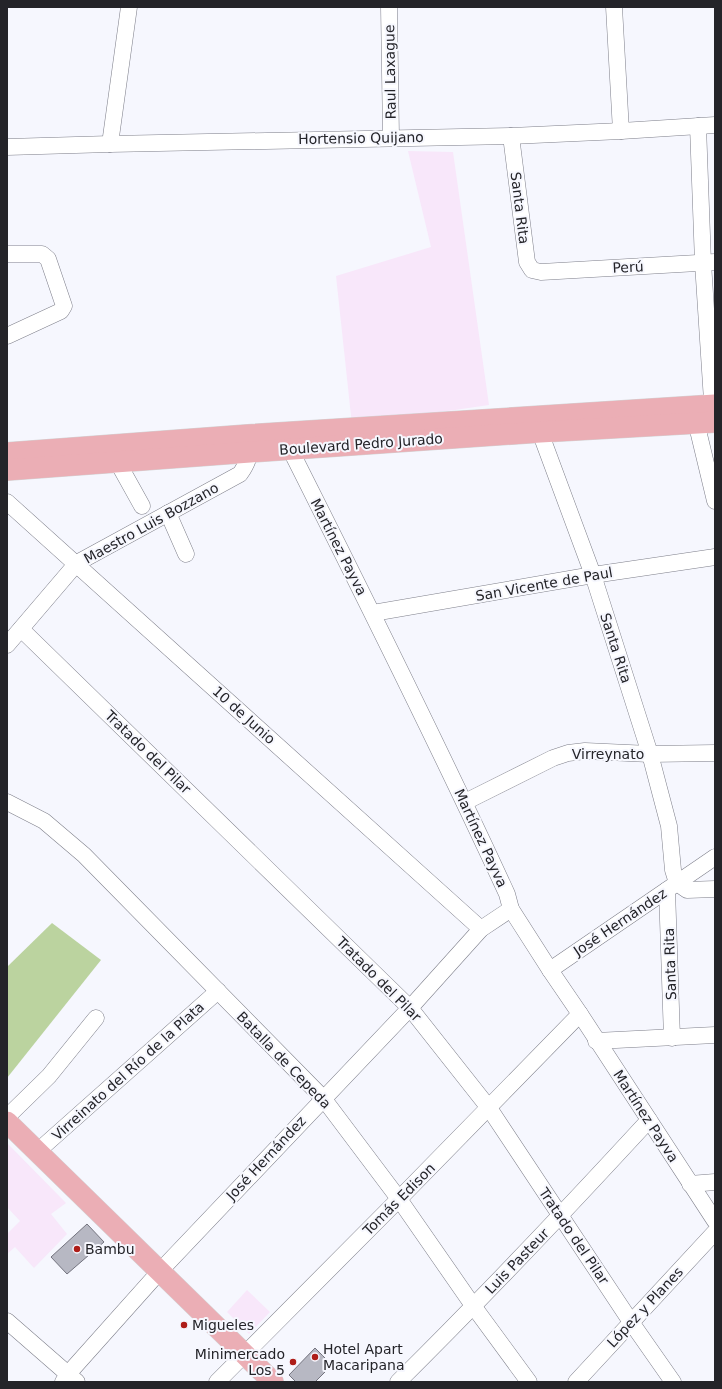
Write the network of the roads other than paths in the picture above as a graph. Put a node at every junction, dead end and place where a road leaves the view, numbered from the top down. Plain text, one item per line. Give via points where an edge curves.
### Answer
1 (129, 7) edge
2 (389, 7) edge
3 (614, 7) edge
4 (715, 125) edge
5 (698, 126) junction
6 (621, 131) junction
7 (511, 136) junction
8 (391, 138) junction
9 (110, 144) junction
10 (7, 147) edge
11 (7, 254) edge
12 (709, 262) edge
13 (541, 272) joint
14 (7, 336) edge
15 (708, 413) edge
16 (538, 424) junction
17 (290, 441) junction
18 (249, 443) junction
19 (7, 453) edge
20 (117, 461) junction
21 (7, 470) edge
22 (7, 502) edge
23 (715, 502) edge
24 (142, 506) dead end
25 (168, 513) junction
26 (186, 554) dead end
27 (715, 557) edge
28 (77, 563) junction
29 (593, 575) junction
30 (373, 614) junction
31 (21, 629) junction
32 (7, 645) edge
33 (715, 753) edge
34 (650, 754) junction
35 (7, 802) edge
36 (465, 802) junction
37 (715, 857) edge
38 (672, 887) junction
39 (715, 889) edge
40 (512, 909) junction
41 (481, 929) junction
42 (550, 970) junction
43 (218, 991) junction
44 (410, 1008) junction
45 (580, 1014) junction
46 (96, 1018) dead end
47 (715, 1035) edge
48 (672, 1038) junction
49 (596, 1040) junction
50 (323, 1098) junction
51 (489, 1108) junction
52 (7, 1117) edge
53 (649, 1120) junction
54 (7, 1122) edge
55 (38, 1151) junction
56 (715, 1182) edge
57 (690, 1184) junction
58 (399, 1199) junction
59 (561, 1216) junction
60 (715, 1221) edge
61 (715, 1232) edge
62 (160, 1271) junction
63 (474, 1306) junction
64 (7, 1321) edge
65 (632, 1322) junction
66 (245, 1354) junction
67 (69, 1379) edge
68 (217, 1382) edge
69 (273, 1382) edge
70 (398, 1382) edge
71 (529, 1382) edge
72 (576, 1382) edge
73 (673, 1382) edge

1 - 9 street
2 - 8 street, Raul Laxague
3 - 6 street
4 - 5 street, Hortensio Quijano
5 - 6 street, Hortensio Quijano
5 - 12 street
6 - 7 street, Hortensio Quijano
7 - 8 street, Hortensio Quijano
7 - 13 street, Santa Rita via 527,262 532,270
8 - 9 street, Hortensio Quijano
9 - 10 street, Hortensio Quijano
11 - 14 street via 42,254 48,259 64,306 61,312
12 - 13 street, Perú
12 - 15 street
15 - 16 main road, Boulevard Pedro Jurado
15 - 23 street
16 - 17 main road, Boulevard Pedro Jurado
16 - 29 street, Santa Rita
17 - 18 main road, Boulevard Pedro Jurado
17 - 30 street, Martínez Payva
18 - 19 main road, Boulevard Pedro Jurado
18 - 20 main road, Boulevard Pedro Jurado
18 - 25 street, Maestro Luis Bozzano via 246,465 240,474
20 - 21 main road, Boulevard Pedro Jurado
20 - 24 street
22 - 28 street, 10 de Junio
25 - 26 street
25 - 28 street, Maestro Luis Bozzano
27 - 29 street, San Vicente de Paul
28 - 31 street, Maestro Luis Bozzano
28 - 41 street, 10 de Junio
29 - 30 street, San Vicente de Paul
29 - 34 street, Santa Rita
30 - 36 street, Martínez Payva
31 - 32 street, Maestro Luis Bozzano
31 - 44 street, Tratado del Pilar
33 - 34 street, Virreynato
34 - 36 street, Virreynato via 585,751 568,753
34 - 38 street, Santa Rita via 669,826
35 - 43 street, Batalla de Cepeda via 44,821 84,855
36 - 40 street, Martínez Payva
37 - 38 street
38 - 39 street, José Hernández via 687,890
38 - 42 street, José Hernández
38 - 48 street, Santa Rita
40 - 41 street, José Hernández
40 - 42 street, Martínez Payva
41 - 44 street, José Hernández
42 - 45 street, Martínez Payva
43 - 50 street, Batalla de Cepeda
43 - 55 street, Virreinato del Río de la Plata
44 - 50 street, José Hernández
44 - 51 street, Tratado del Pilar
45 - 49 street, Martínez Payva
45 - 51 street, Tomás Edison
46 - 52 street via 49,1076
47 - 48 street
48 - 49 street
49 - 53 street, Martínez Payva
50 - 58 street, Batalla de Cepeda
50 - 62 street, José Hernández
51 - 58 street, Tomás Edison
51 - 59 street, Tratado del Pilar
53 - 57 street, Martínez Payva
53 - 59 street, Luis Pasteur
54 - 55 main road
55 - 62 main road
56 - 57 street
57 - 60 street, Martínez Payva
58 - 63 street, Batalla de Cepeda
58 - 66 street, Tomás Edison
59 - 63 street, Luis Pasteur
59 - 65 street, Tratado del Pilar
61 - 65 street, López y Planes
62 - 66 main road
62 - 67 street, José Hernández
63 - 70 street, Luis Pasteur
63 - 71 street, Batalla de Cepeda
64 - 67 street
65 - 72 street, López y Planes
65 - 73 street, Tratado del Pilar
66 - 68 street, Tomás Edison
66 - 69 main road

